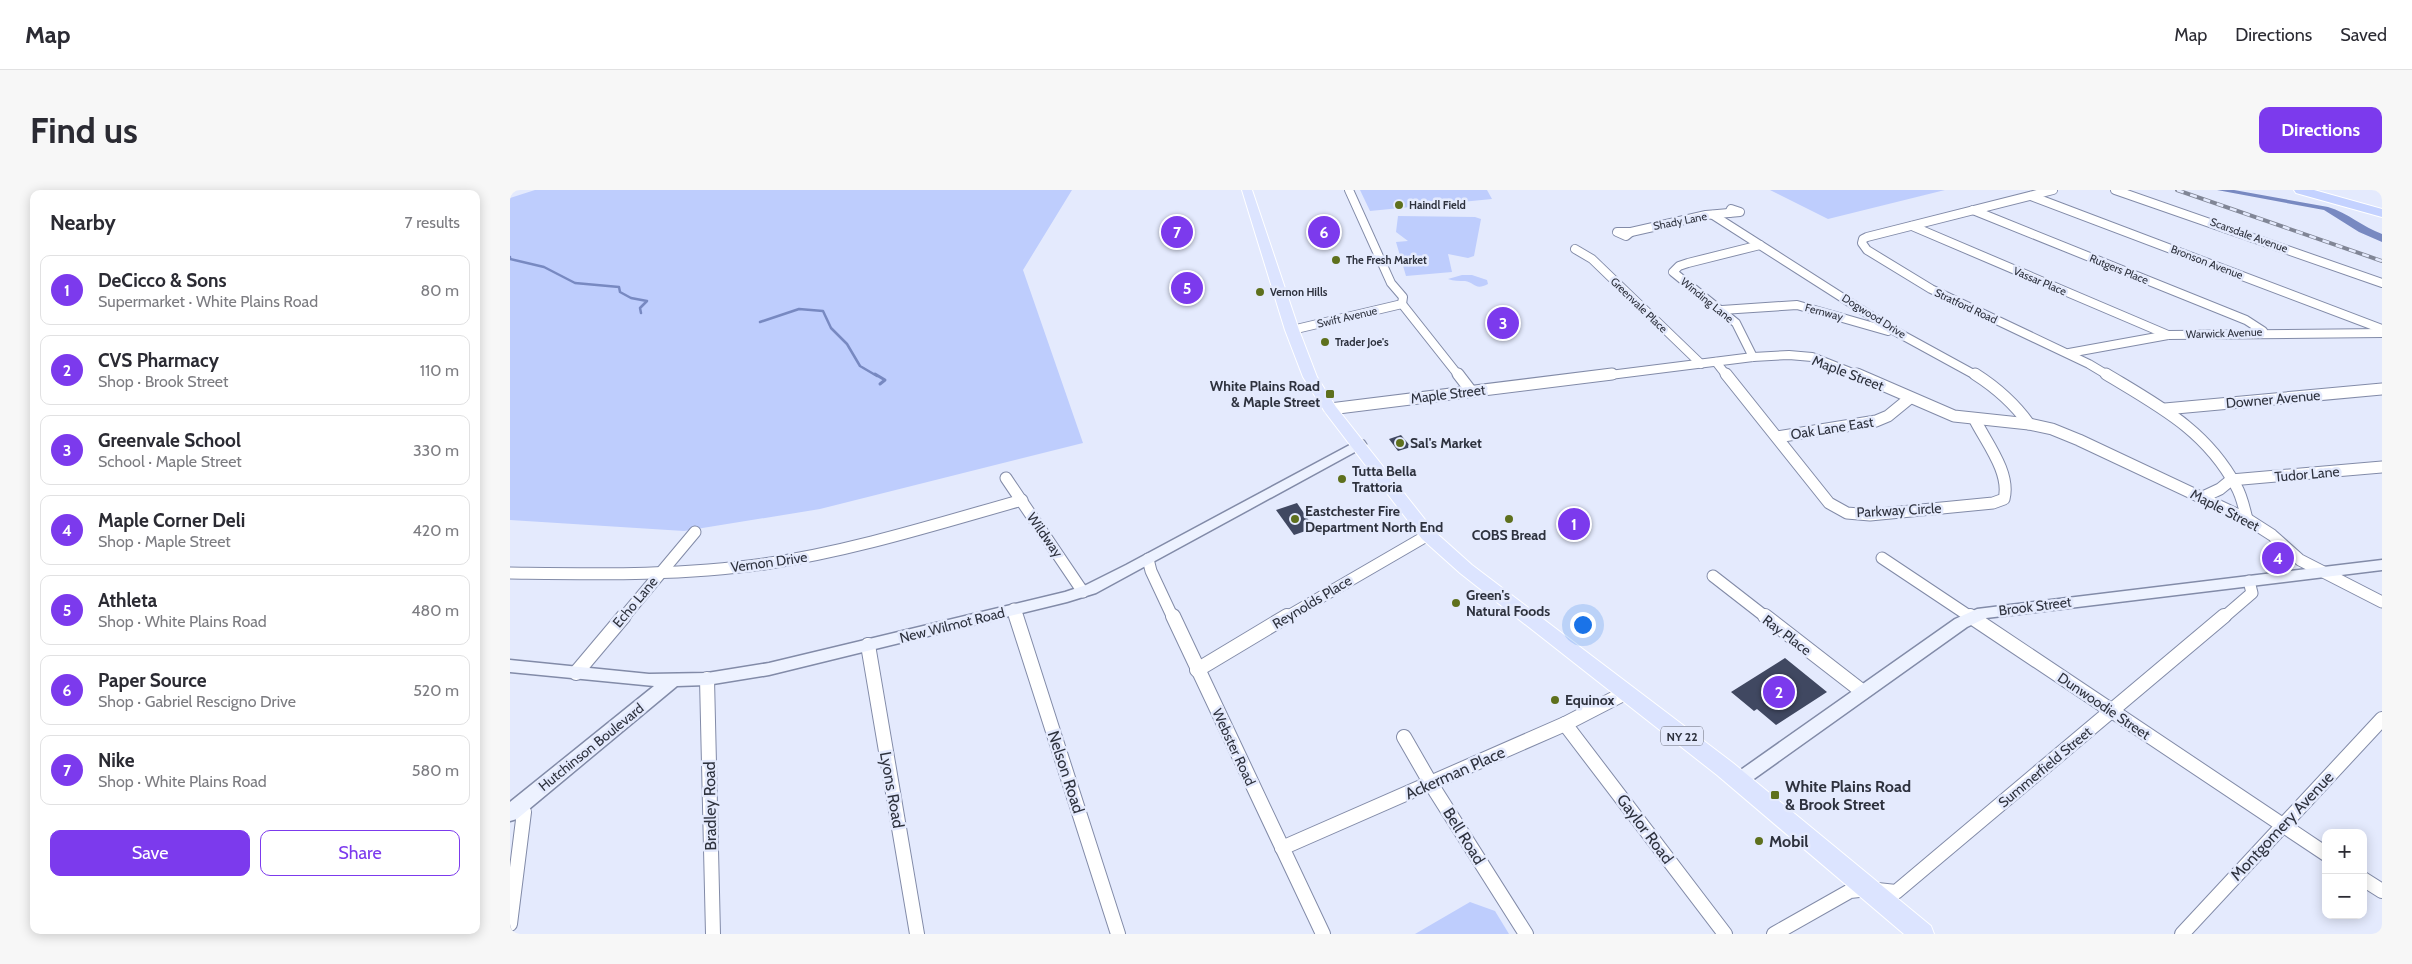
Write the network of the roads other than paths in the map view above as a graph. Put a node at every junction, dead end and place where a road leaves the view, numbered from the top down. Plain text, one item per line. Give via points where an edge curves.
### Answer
1 (1247, 190) edge
2 (1349, 190) edge
3 (2053, 190) edge
4 (2116, 190) edge
5 (2300, 190) edge
6 (2310, 190) edge
7 (2031, 196) junction
8 (1973, 210) junction
9 (1729, 212) dead end
10 (2382, 212) edge
11 (1712, 215) junction
12 (1912, 226) junction
13 (1632, 232) dead end
14 (1760, 245) junction
15 (1575, 249) dead end
16 (2382, 283) edge
17 (1402, 304) junction
18 (1722, 310) junction
19 (1292, 330) junction
20 (1895, 331) junction
21 (2263, 331) junction
22 (2382, 331) edge
23 (2168, 336) junction
24 (2068, 353) junction
25 (1753, 358) junction
26 (1716, 362) junction
27 (1701, 364) junction
28 (2382, 389) edge
29 (1471, 391) junction
30 (1910, 398) junction
31 (1330, 409) junction
32 (2165, 409) junction
33 (1975, 420) junction
34 (2029, 424) junction
35 (1777, 437) junction
36 (1358, 444) junction
37 (2382, 467) edge
38 (1006, 478) dead end
39 (2232, 480) junction
40 (2202, 497) junction
41 (1022, 500) junction
42 (2247, 519) junction
43 (695, 532) dead end
44 (1428, 535) junction
45 (1882, 558) dead end
46 (1148, 559) junction
47 (2382, 565) edge
48 (2325, 572) junction
49 (510, 573) edge
50 (659, 574) junction
51 (1713, 576) dead end
52 (2249, 582) junction
53 (1083, 592) junction
54 (2382, 602) edge
55 (1014, 609) junction
56 (1972, 618) junction
57 (868, 645) junction
58 (510, 666) edge
59 (1197, 670) junction
60 (576, 673) junction
61 (708, 679) junction
62 (672, 680) junction
63 (1625, 692) junction
64 (1863, 692) junction
65 (2112, 712) junction
66 (2382, 719) edge
67 (1565, 724) junction
68 (1404, 737) dead end
69 (1738, 781) junction
70 (1431, 784) junction
71 (515, 809) edge
72 (2282, 825) junction
73 (1282, 848) junction
74 (2322, 851) edge
75 (2367, 882) edge
76 (1868, 889) junction
77 (2382, 891) edge
78 (510, 924) edge
79 (713, 934) edge
80 (917, 934) edge
81 (1118, 934) edge
82 (1323, 934) edge
83 (1526, 934) edge
84 (1725, 934) edge
85 (1774, 934) edge
86 (1922, 934) edge
87 (2182, 934) edge

1 - 19 main road, NY 22
2 - 17 street via 1391,284 1403,297
3 - 7 street, Stratford Road
4 - 16 street, Scarsdale Avenue
5 - 10 highway
6 - 10 highway
7 - 8 street, Stratford Road
7 - 22 street, Bronson Avenue
8 - 12 street, Stratford Road
8 - 21 street, Rutgers Place via 2246,320
9 - 11 street, Shady Lane
11 - 13 street, Shady Lane
11 - 14 street, Dogwood Drive
12 - 23 street, Vassar Place
12 - 24 street, Stratford Road via 1867,237 1862,243 1867,250 1931,289
14 - 18 street, Winding Lane via 1674,269 1675,274
14 - 20 street, Dogwood Drive
15 - 27 street, Greenvale Place via 1592,259
17 - 19 street, Swift Avenue
17 - 29 street
18 - 20 street, Fernway via 1802,306
18 - 25 street, Winding Lane via 1742,330
19 - 31 main road, NY 22 via 1310,376
20 - 34 street, Dogwood Drive via 1995,387
21 - 22 street, Warwick Avenue
21 - 23 street, Warwick Avenue
23 - 24 street, Warwick Avenue
24 - 32 street, Stratford Road
25 - 26 street, Maple Street
25 - 30 street, Maple Street via 1812,357
26 - 27 street, Maple Street
26 - 35 street, Parkway Circle
27 - 29 street, Maple Street
28 - 32 street, Downer Avenue
29 - 31 street, Maple Street
30 - 33 street, Maple Street via 1954,416
30 - 35 street, Oak Lane East via 1888,416 1876,421
31 - 36 main road, NY 22
32 - 39 street, Stratford Road via 2199,436
33 - 34 street, Maple Street
33 - 35 street, Parkway Circle via 2008,488 2004,498 1993,503 1870,515 1847,513 1829,503
34 - 40 street, Maple Street via 2068,435
36 - 44 main road, NY 22
36 - 46 street, New Wilmot Road
37 - 39 street, Tudor Lane
38 - 41 street, Wildway
39 - 40 street
39 - 42 street, Stratford Road
40 - 42 street, Maple Street
41 - 50 street, Vernon Drive via 857,547 763,564
41 - 53 street, Wildway
42 - 48 street, Maple Street via 2272,535 2300,560
43 - 50 street, Echo Lane
44 - 59 street, Reynolds Place
44 - 63 main road, NY 22 via 1466,569
45 - 56 street, Dunwoodie Street
46 - 53 street, New Wilmot Road
46 - 59 street, Webster Road
47 - 48 street, Brook Street
48 - 52 street, Brook Street
48 - 54 street, Maple Street
49 - 50 street, Vernon Drive
50 - 60 street, Echo Lane
51 - 64 street, Ray Place
52 - 56 street, Brook Street via 1994,610
52 - 65 street, Summerfield Street via 2252,593
53 - 55 street, New Wilmot Road
55 - 57 street, New Wilmot Road
55 - 81 street, Nelson Road
56 - 64 street, Brook Street
56 - 65 street, Dunwoodie Street
57 - 61 street, New Wilmot Road via 769,669
57 - 80 street, Lyons Road
58 - 60 street, New Wilmot Road
59 - 73 street, Webster Road
60 - 62 street, New Wilmot Road
61 - 62 street, New Wilmot Road
61 - 79 street, Bradley Road
62 - 71 street, Hutchinson Boulevard
63 - 67 street, Ackerman Place
63 - 69 main road, NY 22
64 - 69 street, Brook Street
65 - 72 street, Dunwoodie Street
65 - 76 street, Summerfield Street via 1896,892
66 - 72 street, Montgomery Avenue
67 - 70 street, Ackerman Place
67 - 84 street, Gaylor Road
68 - 70 street, Bell Road
69 - 76 main road, NY 22
70 - 73 street, Ackerman Place
70 - 83 street, Bell Road
71 - 78 street via 524,812
72 - 74 street, Dunwoodie Street
72 - 87 street, Montgomery Avenue
73 - 82 street, Webster Road
75 - 77 street
76 - 85 street, Summerfield Street via 1850,891
76 - 86 main road, NY 22

